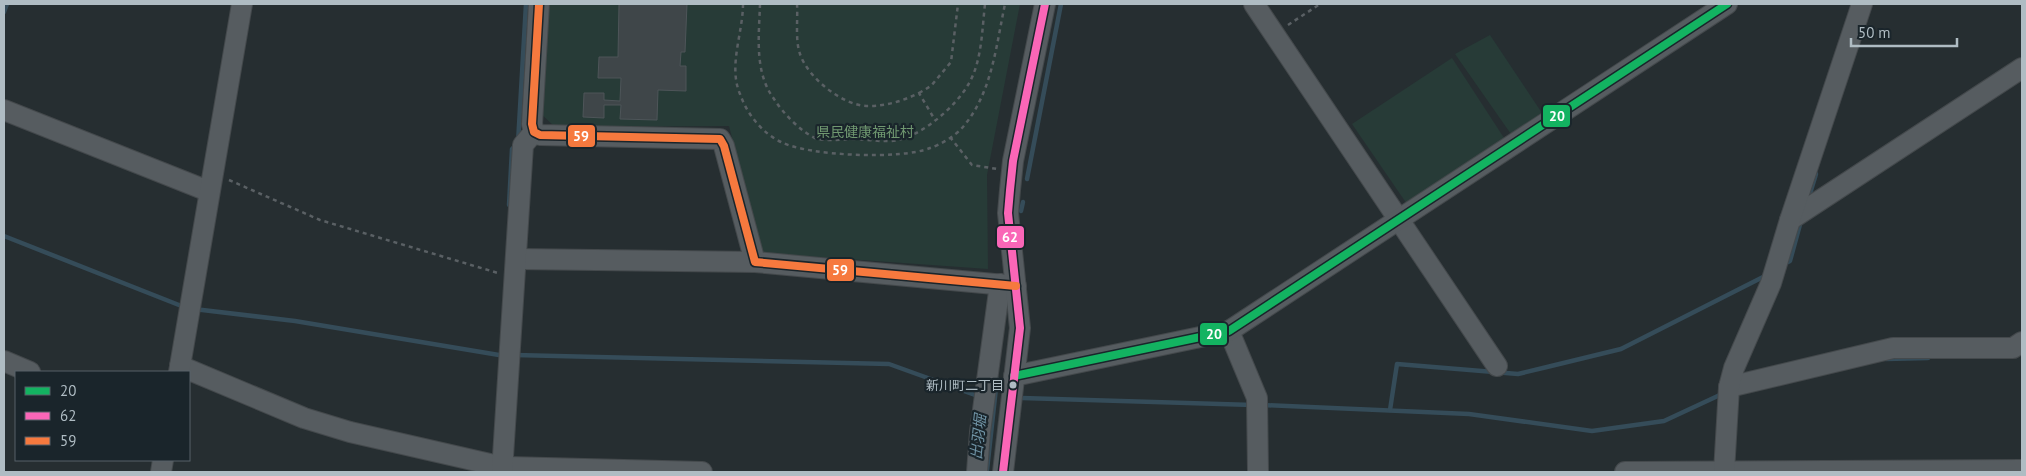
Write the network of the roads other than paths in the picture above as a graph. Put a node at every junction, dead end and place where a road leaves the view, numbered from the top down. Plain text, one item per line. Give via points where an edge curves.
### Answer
1 (242, 4) edge
2 (539, 4) edge
3 (1044, 4) edge
4 (1254, 4) edge
5 (1727, 4) edge
6 (1862, 4) edge
7 (2022, 68) edge
8 (4, 110) edge
9 (534, 132) junction
10 (210, 182) junction
11 (1400, 220) junction
12 (1790, 220) junction
13 (755, 262) junction
14 (515, 268) junction
15 (1008, 285) junction
16 (1229, 331) junction
17 (2022, 342) edge
18 (4, 361) edge
19 (1497, 366) dead end
20 (179, 369) edge
21 (28, 371) edge
22 (190, 373) edge
23 (1014, 376) junction
24 (1729, 387) junction
25 (503, 470) edge
26 (2022, 470) edge
27 (702, 472) edge
28 (977, 472) edge
29 (1003, 472) edge
30 (1258, 472) edge
31 (1625, 472) edge
32 (1724, 472) edge

1 - 10 street
2 - 9 street
3 - 15 street via 1012,172 1008,213
4 - 11 street
5 - 11 street
6 - 12 street
7 - 12 street
8 - 10 street
9 - 13 street via 720,139
9 - 14 street via 523,145
10 - 20 street
11 - 16 street
11 - 19 street
12 - 24 street via 1772,283 1734,368
13 - 14 street
13 - 15 street
14 - 25 street
15 - 23 street via 1020,328
15 - 28 street via 980,432
16 - 23 street
16 - 30 street via 1257,398
17 - 24 street via 2013,348 1893,348
18 - 21 street
22 - 25 street via 304,418
23 - 29 street
24 - 32 street
25 - 27 street
26 - 32 street
31 - 32 street

